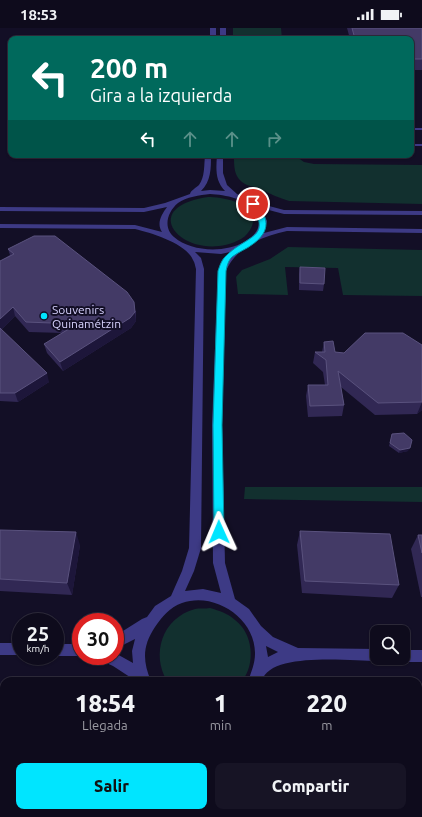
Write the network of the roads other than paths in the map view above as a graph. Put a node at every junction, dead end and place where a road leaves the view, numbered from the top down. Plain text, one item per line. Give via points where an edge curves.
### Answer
1 (208, 158) edge
2 (220, 158) edge
3 (184, 197) junction
4 (243, 198) junction
5 (175, 202) junction
6 (253, 204) junction
7 (0, 209) edge
8 (422, 213) edge
9 (0, 226) edge
10 (422, 231) edge
11 (175, 242) junction
12 (251, 242) junction
13 (185, 248) junction
14 (240, 248) junction
15 (176, 598) junction
16 (229, 601) junction
17 (148, 622) junction
18 (256, 630) junction
19 (124, 638) edge
20 (0, 649) edge
21 (12, 649) edge
22 (296, 654) junction
23 (370, 655) edge
24 (410, 656) edge
25 (422, 656) edge
26 (123, 665) edge
27 (257, 676) edge
28 (139, 677) edge
29 (142, 677) edge

1 - 3 street via 207,180 196,192
2 - 4 street via 220,180 228,190
3 - 4 street via 214,192
3 - 5 street
4 - 6 street
5 - 7 street via 165,207 144,210
5 - 11 street via 164,215 162,222 168,236
6 - 8 street via 284,212
6 - 12 street via 263,219 263,228 259,236
9 - 11 street via 135,227 161,234
10 - 12 street via 287,229 266,233
11 - 13 street
12 - 14 street
13 - 14 street via 213,253
13 - 15 street via 197,258 200,269 194,548 188,571
14 - 16 street via 226,260 222,271 217,425 219,563
15 - 16 street via 212,594
15 - 17 street via 160,608
16 - 18 street via 245,613
17 - 19 street
17 - 29 street via 140,640 138,659
18 - 22 street via 269,641
18 - 27 street via 261,651
20 - 21 street
22 - 23 street
22 - 27 street via 270,662
24 - 25 street
26 - 28 street

